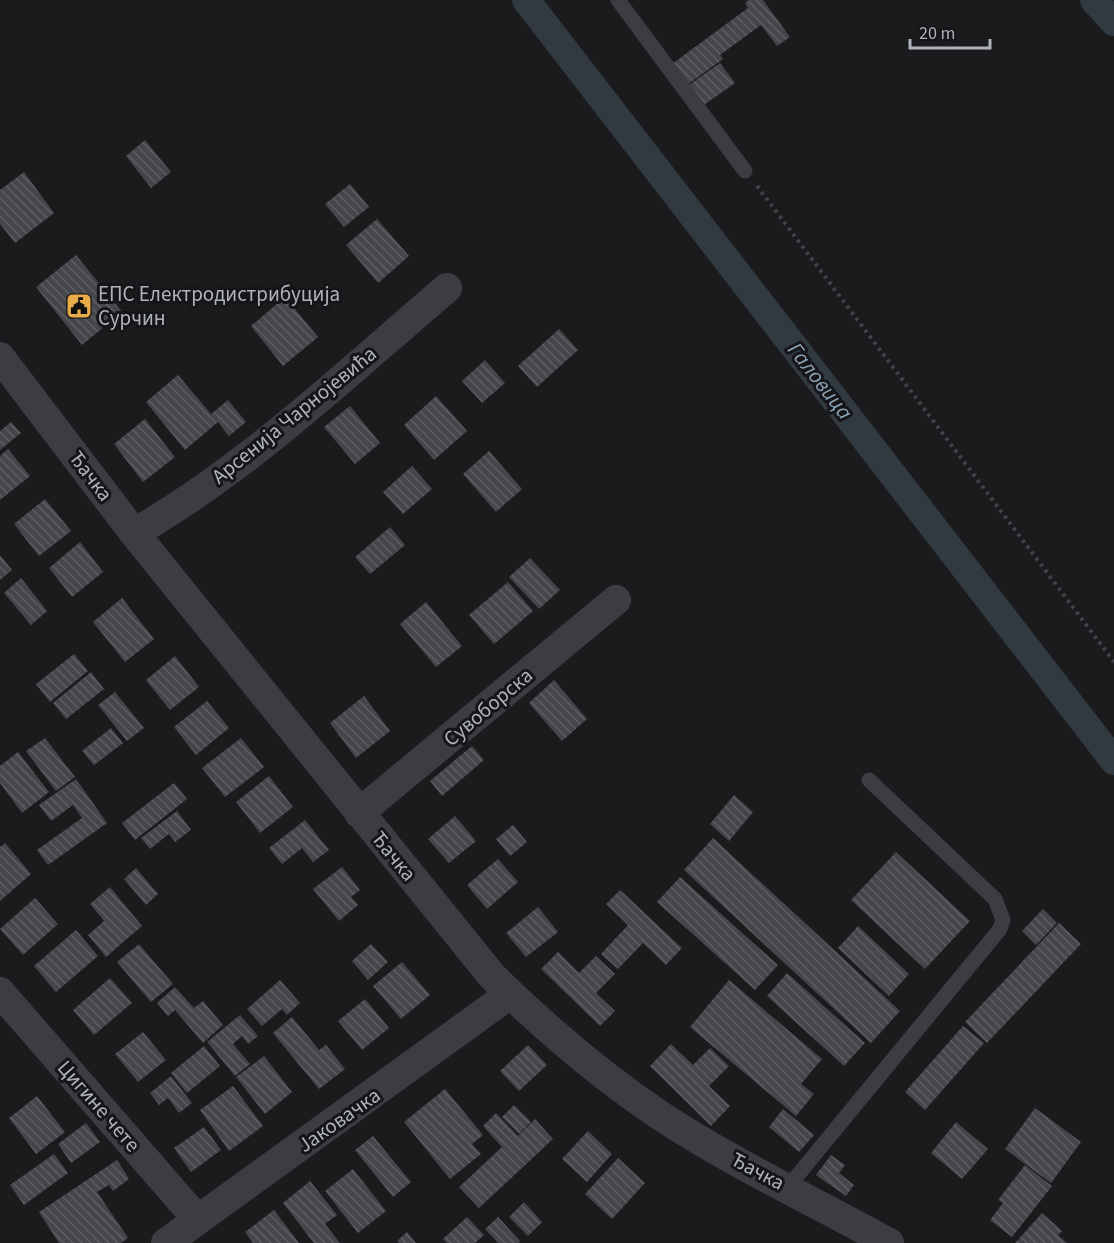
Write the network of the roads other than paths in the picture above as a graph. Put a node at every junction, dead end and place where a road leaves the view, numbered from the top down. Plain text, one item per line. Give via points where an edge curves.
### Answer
1 (618, 0) edge
2 (745, 171) road end
3 (447, 288) dead end
4 (0, 357) edge
5 (134, 533) junction
6 (616, 600) dead end
7 (869, 780) dead end
8 (359, 813) junction
9 (0, 992) edge
10 (510, 994) junction
11 (788, 1187) junction
12 (198, 1220) junction
13 (166, 1243) edge
14 (889, 1243) edge

1 - 2 lane
3 - 5 street, Арсенија Чарнојевића via 238,462 195,495
4 - 5 street, Ђачка
5 - 8 street, Ђачка
6 - 8 street, Сувоборска
7 - 11 lane via 995,899 1003,920 1000,929
8 - 10 street, Ђачка
9 - 12 street, Цигине чете
10 - 11 street, Ђачка via 639,1100 684,1130
10 - 12 street, Јаковачка
11 - 14 street, Ђачка
12 - 13 street, Јаковачка

